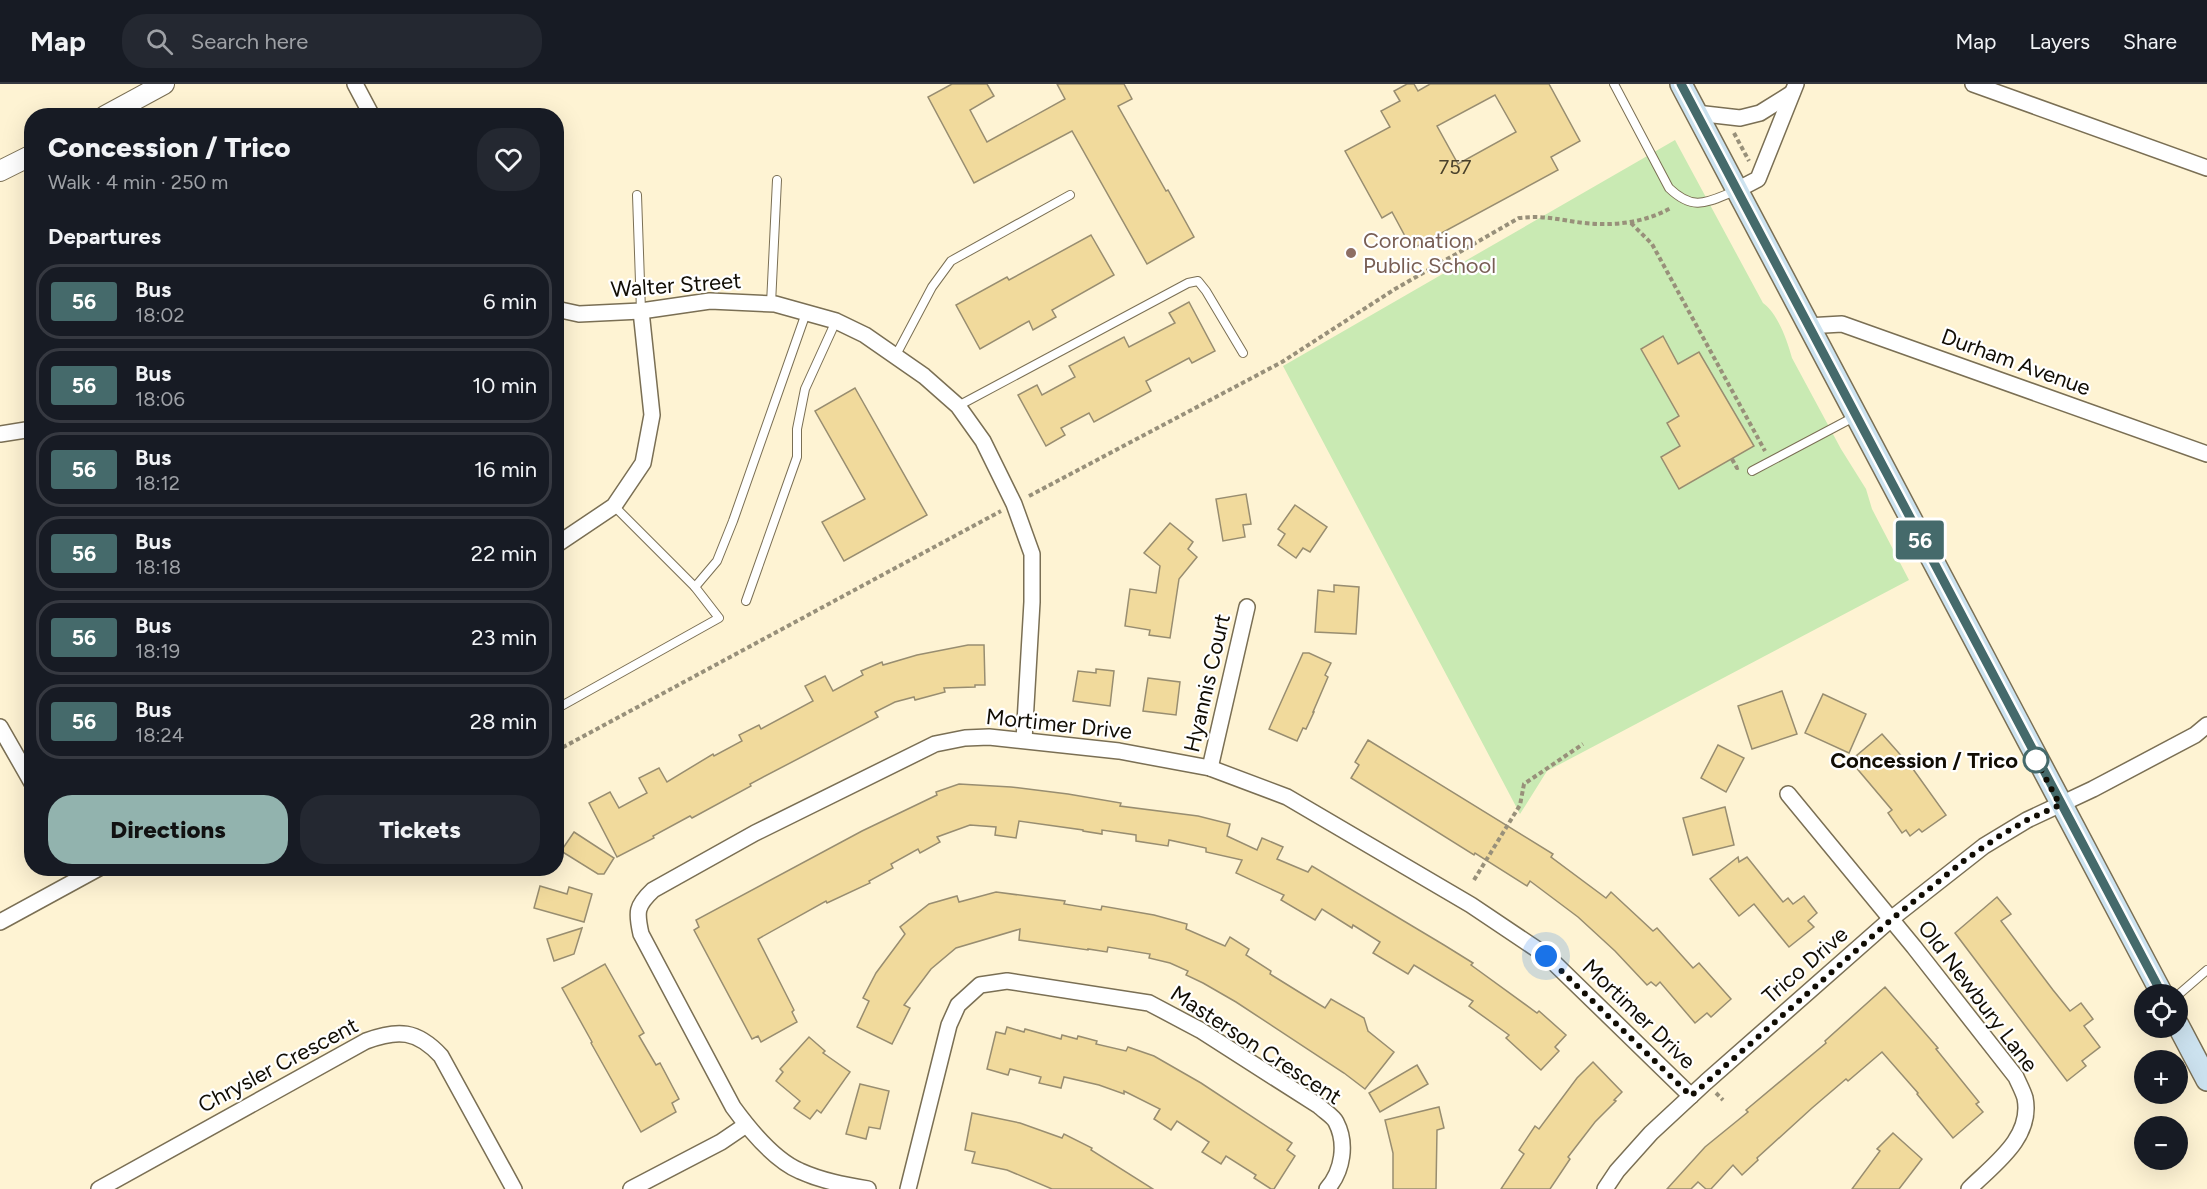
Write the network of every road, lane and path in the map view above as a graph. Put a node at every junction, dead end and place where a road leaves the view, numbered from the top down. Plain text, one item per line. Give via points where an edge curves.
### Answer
1 (164, 84) edge
2 (356, 84) edge
3 (1614, 84) edge
4 (1681, 84) edge
5 (1973, 84) edge
6 (1794, 89) edge
7 (120, 108) edge
8 (368, 108) edge
9 (1696, 113) junction
10 (1731, 125) dead end
11 (24, 158) edge
12 (1749, 162) dead end
13 (2207, 168) edge
14 (0, 171) edge
15 (777, 180) dead end
16 (1737, 190) junction
17 (637, 195) dead end
18 (1070, 195) dead end
19 (1671, 208) dead end
20 (1630, 223) junction
21 (771, 304) junction
22 (564, 311) edge
23 (641, 311) junction
24 (806, 313) junction
25 (836, 321) junction
26 (1808, 326) junction
27 (1243, 353) dead end
28 (896, 355) junction
29 (958, 406) junction
30 (1855, 416) junction
31 (24, 430) edge
32 (0, 434) edge
33 (2207, 453) edge
34 (1756, 458) dead end
35 (1732, 459) dead end
36 (1747, 463) dead end
37 (1752, 471) dead end
38 (1027, 497) dead end
39 (614, 506) junction
40 (1004, 509) dead end
41 (564, 540) edge
42 (695, 587) junction
43 (746, 602) dead end
44 (1247, 608) dead end
45 (564, 705) edge
46 (2207, 725) edge
47 (0, 727) edge
48 (1024, 740) junction
49 (1583, 744) dead end
50 (564, 747) edge
51 (1210, 768) junction
52 (24, 769) edge
53 (1788, 794) dead end
54 (2060, 805) junction
55 (76, 876) edge
56 (1474, 880) dead end
57 (1892, 919) junction
58 (0, 922) edge
59 (2207, 970) edge
60 (2157, 984) edge
61 (2188, 986) edge
62 (2185, 1038) edge
63 (2207, 1080) edge
64 (1715, 1093) dead end
65 (1691, 1096) junction
66 (1723, 1100) dead end
67 (747, 1125) junction
68 (99, 1189) edge
69 (514, 1189) edge
70 (631, 1189) edge
71 (868, 1189) edge
72 (908, 1189) edge
73 (1328, 1189) edge
74 (1605, 1189) edge
75 (1969, 1189) edge

1 - 7 street
2 - 8 street
3 - 16 lane via 1670,188 1682,200 1698,203
4 - 9 main road
5 - 13 street
6 - 9 street via 1760,112 1740,118
6 - 16 street via 1758,179
9 - 16 main road
10 - 12 path
11 - 14 street
15 - 21 lane
16 - 26 main road
17 - 23 lane
18 - 28 lane via 951,261 932,287
19 - 20 path
20 - 34 path via 1652,244 1751,425 1766,453
20 - 38 path via 1519,218 1395,289 1282,362
21 - 23 street, Walter Street via 710,301
21 - 24 street, Walter Street
22 - 23 street, Walter Street via 579,314
23 - 39 street via 652,415 643,463
24 - 25 street, Walter Street
24 - 42 lane via 717,561
25 - 28 street, Walter Street
25 - 43 lane via 805,389 797,429 797,457
26 - 30 main road
26 - 33 street, Durham Avenue via 1842,324
27 - 29 lane via 1198,281
28 - 29 street, Walter Street
29 - 48 street, Walter Street via 983,441 1014,504 1032,554
30 - 37 lane
30 - 54 main road
31 - 32 street
35 - 36 path via 1737,468
39 - 41 street
39 - 42 lane
40 - 50 path
42 - 45 lane via 719,618
44 - 51 street, Hyannis Court
46 - 54 street, Trico Drive
47 - 52 street
48 - 51 street, Mortimer Drive via 1119,751
48 - 67 street, Mortimer Drive via 965,738 935,744 755,833 652,890 640,902 637,918 641,934 733,1107
49 - 56 path via 1524,784 1520,805
51 - 65 street, Mortimer Drive via 1287,797 1471,905 1537,950 1584,990
53 - 57 street, Old Newbury Lane
54 - 57 street, Trico Drive via 1984,846
54 - 60 main road
55 - 58 street
57 - 65 street, Trico Drive
57 - 75 street, Old Newbury Lane via 2016,1077 2025,1099 2025,1120 2015,1143
59 - 61 lane
62 - 63 main road
64 - 66 path
65 - 74 street, Trico Drive via 1651,1133
67 - 70 street
67 - 71 street, Mortimer Drive via 798,1170
68 - 69 street, Chrysler Crescent via 366,1041 401,1033 417,1036 441,1056
72 - 73 street, Masterson Crescent via 949,1025 958,1005 980,985 1007,981 1149,1003 1200,1030 1289,1087 1335,1120 1343,1154

